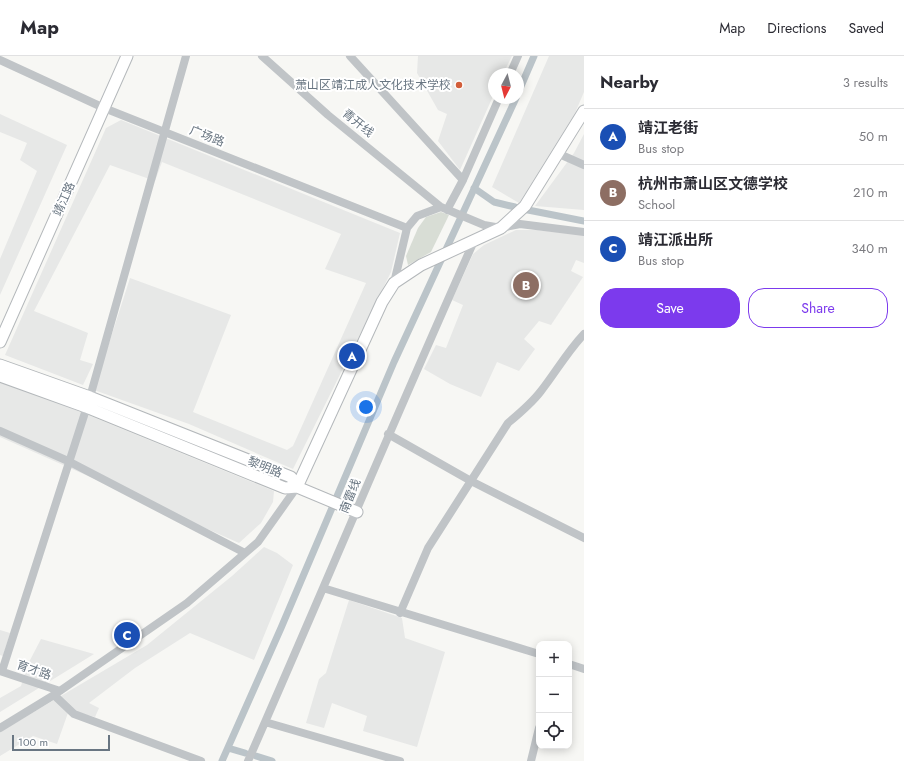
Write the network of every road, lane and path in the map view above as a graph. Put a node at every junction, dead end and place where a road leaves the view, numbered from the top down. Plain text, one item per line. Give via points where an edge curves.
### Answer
1 (119, 56) edge
2 (127, 56) edge
3 (186, 56) edge
4 (262, 56) edge
5 (350, 56) edge
6 (518, 56) edge
7 (0, 60) edge
8 (513, 68) edge
9 (496, 104) edge
10 (100, 107) junction
11 (584, 111) edge
12 (164, 132) junction
13 (557, 153) junction
14 (584, 165) edge
15 (463, 180) junction
16 (446, 209) junction
17 (407, 228) junction
18 (501, 228) junction
19 (584, 232) edge
20 (474, 240) junction
21 (394, 283) junction
22 (0, 323) edge
23 (584, 334) edge
24 (0, 342) edge
25 (0, 365) edge
26 (0, 376) edge
27 (88, 402) junction
28 (0, 431) edge
29 (388, 434) junction
30 (68, 462) junction
31 (471, 480) junction
32 (297, 487) junction
33 (352, 510) junction
34 (584, 538) edge
35 (245, 554) junction
36 (323, 588) junction
37 (400, 613) junction
38 (536, 653) edge
39 (572, 665) edge
40 (584, 668) edge
41 (1, 671) edge
42 (57, 693) junction
43 (265, 722) junction
44 (0, 728) edge
45 (536, 740) edge
46 (202, 761) edge
47 (248, 761) edge
48 (400, 761) edge
49 (531, 761) edge

1 - 10 main road, 靖江路
2 - 10 main road, 靖江路
3 - 12 street
4 - 16 street, 青开线 via 328,115
5 - 15 street
6 - 8 street
7 - 10 street, 广场路
9 - 15 street
10 - 12 street, 广场路
10 - 22 main road, 靖江路
10 - 24 main road, 靖江路
11 - 13 main road
12 - 17 street, 广场路
12 - 27 street
13 - 14 street
13 - 18 main road via 525,206
15 - 16 street
16 - 17 street via 416,216
16 - 18 street, 青开线 via 484,226
17 - 21 street
18 - 19 street via 520,224
18 - 20 main road
20 - 21 main road via 425,263
20 - 29 street, 南雷线
21 - 32 main road via 382,302
23 - 31 street via 571,348 542,391 508,423
25 - 27 main road, 黎明路
26 - 27 main road, 黎明路
27 - 30 street
27 - 32 main road, 黎明路 via 285,488
28 - 30 street
29 - 31 street
29 - 33 street, 南雷线
30 - 35 street
30 - 41 street
31 - 34 street
31 - 37 street via 428,548
32 - 33 main road, 黎明路
32 - 35 street via 258,542
33 - 36 street, 南雷线
35 - 42 street via 187,603
36 - 37 street
36 - 43 street, 南雷线
37 - 38 street
39 - 40 street
41 - 42 street, 育才路
42 - 44 street
42 - 46 street via 74,714
43 - 47 street, 南雷线
43 - 48 street
45 - 49 street

